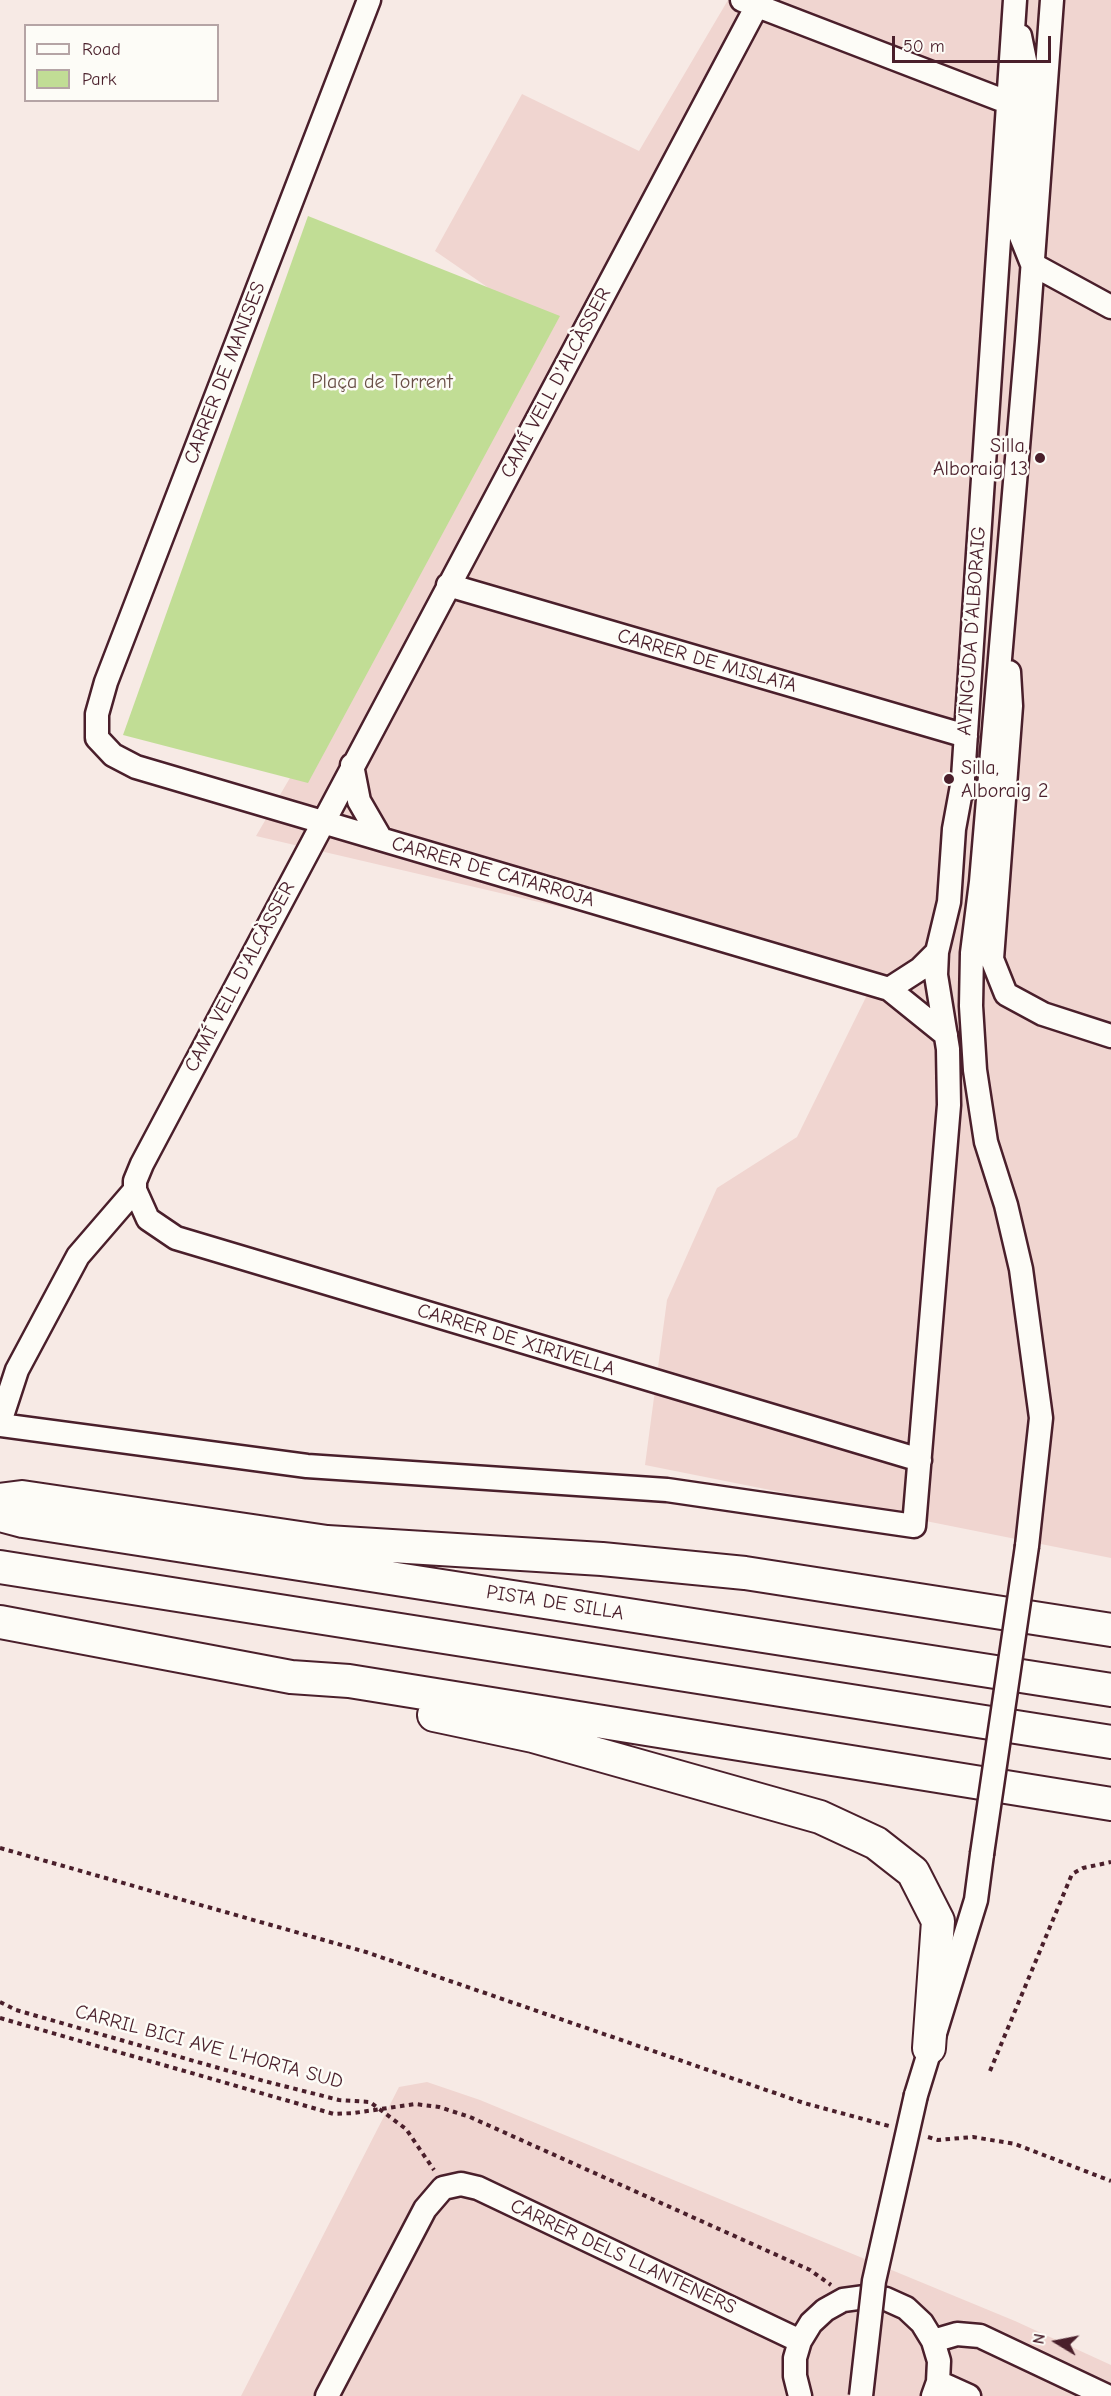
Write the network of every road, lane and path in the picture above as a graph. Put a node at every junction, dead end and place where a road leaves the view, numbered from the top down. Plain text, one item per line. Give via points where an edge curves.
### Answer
1 (369, 0) edge
2 (1052, 0) edge
3 (753, 2) edge
4 (1015, 7) edge
5 (1007, 102) junction
6 (1032, 264) junction
7 (1111, 306) edge
8 (448, 585) junction
9 (1003, 601) junction
10 (966, 736) junction
11 (103, 747) joint
12 (352, 765) junction
13 (963, 780) junction
14 (322, 822) junction
15 (381, 839) junction
16 (937, 952) junction
17 (972, 953) junction
18 (888, 989) junction
19 (946, 1035) junction
20 (1111, 1036) edge
21 (135, 1190) junction
22 (0, 1423) edge
23 (920, 1460) junction
24 (0, 1500) edge
25 (0, 1515) edge
26 (0, 1567) edge
27 (0, 1622) edge
28 (1111, 1630) edge
29 (291, 1677) junction
30 (1111, 1690) edge
31 (1111, 1742) edge
32 (1111, 1804) edge
33 (0, 1848) edge
34 (1111, 1862) edge
35 (0, 2002) edge
36 (0, 2018) edge
37 (929, 2048) junction
38 (990, 2071) dead end
39 (381, 2110) junction
40 (893, 2127) dead end
41 (926, 2137) dead end
42 (1111, 2181) edge
43 (443, 2188) junction
44 (843, 2300) junction
45 (800, 2341) junction
46 (933, 2341) junction
47 (936, 2389) edge
48 (327, 2396) edge
49 (800, 2396) edge
50 (861, 2396) edge
51 (969, 2396) edge
52 (1107, 2396) edge

1 - 11 street, CARRER DE MANISES via 106,682 95,727
2 - 6 street, AVINGUDA D’ALBORAIG
3 - 5 street
3 - 8 street, CAMÍ VELL D'ALCÀSSER
4 - 5 street, AVINGUDA D’ALBORAIG
4 - 6 street, AVINGUDA D’ALBORAIG via 1027,70 1018,229
5 - 10 street, AVINGUDA D’ALBORAIG
6 - 7 street
6 - 9 street, AVINGUDA D’ALBORAIG
8 - 10 street, CARRER DE MISLATA
8 - 12 street, CAMÍ VELL D'ALCÀSSER
9 - 17 street, AVINGUDA D’ALBORAIG
9 - 20 street via 1011,706 992,959 1006,994 1042,1014
10 - 13 street, AVINGUDA D’ALBORAIG
11 - 14 street, CARRER DE CATARROJA via 136,766
12 - 14 street, CAMÍ VELL D'ALCÀSSER
12 - 15 street via 359,801
13 - 16 street via 954,829 949,902
13 - 17 street, AVINGUDA D’ALBORAIG via 960,885
14 - 15 street, CARRER DE CATARROJA
14 - 21 street, CAMÍ VELL D'ALCÀSSER via 138,1173
15 - 18 street, CARRER DE CATARROJA
16 - 18 street via 921,969
16 - 19 street via 937,991
17 - 37 street, bridge via 975,1070 986,1142 1021,1269 1041,1418 1027,1546 976,1900
18 - 19 street, CARRER DE CATARROJA
19 - 23 street via 948,1116
21 - 22 street via 78,1256 17,1370
21 - 23 street, CARRER DE XIRIVELLA via 148,1219 176,1238
22 - 23 street via 307,1466 667,1490 914,1526
24 - 28 highway via 22,1497 327,1542 602,1559 745,1573
25 - 30 highway, PISTA DE SILLA
26 - 31 highway
27 - 29 highway
29 - 32 highway via 349,1681
29 - 37 highway via 345,1697 533,1736 820,1818 876,1843 913,1872 938,1921
33 - 40 path via 366,1952 804,2103
34 - 38 path via 1072,1874
35 - 39 path, CARRIL BICI AVE L'HORTA SUD via 16,2010 264,2081 339,2100 370,2102
36 - 39 path via 334,2114
37 - 50 street, bridge via 874,2282
39 - 43 path, CARRIL BICI AVE L'HORTA SUD via 406,2129
39 - 44 path via 415,2104 470,2117 810,2270 831,2285
41 - 42 path via 974,2137 1015,2144
43 - 45 street, CARRER DELS LLANTENERS via 461,2184 477,2188
43 - 48 street via 425,2209
44 - 45 street via 825,2310
44 - 46 street via 886,2299 906,2308
45 - 49 street via 795,2358
46 - 47 street via 939,2361
46 - 52 street via 957,2334 980,2336
47 - 51 street

